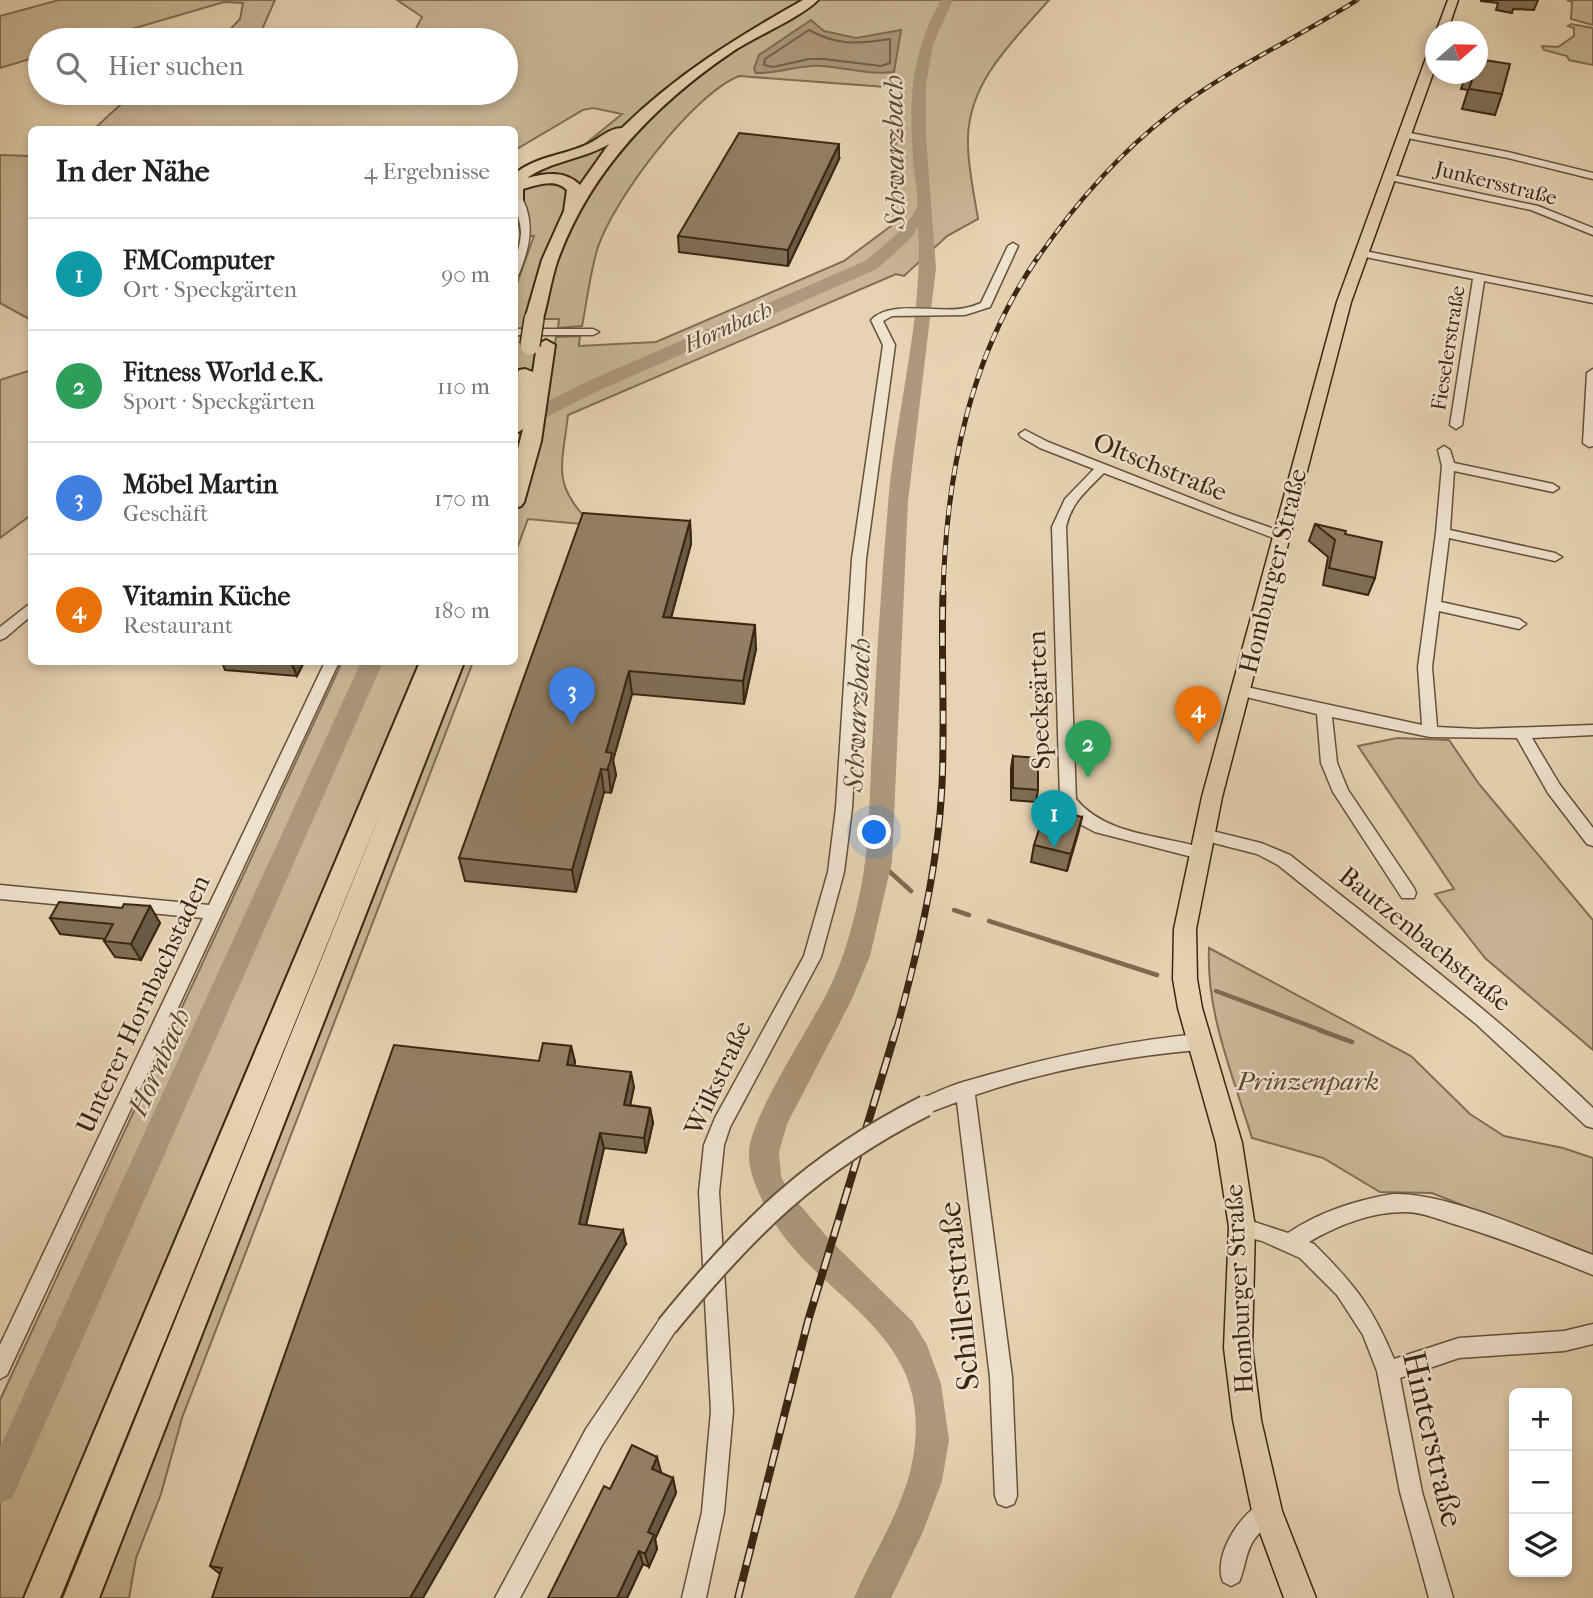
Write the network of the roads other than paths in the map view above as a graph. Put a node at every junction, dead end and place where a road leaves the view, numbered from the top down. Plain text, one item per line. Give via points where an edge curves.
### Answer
1 (812, 0) edge
2 (827, 0) edge
3 (1453, 0) edge
4 (1445, 21) edge
5 (1425, 78) edge
6 (640, 117) junction
7 (1405, 135) junction
8 (1593, 176) edge
9 (1388, 177) junction
10 (518, 182) edge
11 (518, 188) edge
12 (518, 199) edge
13 (571, 211) junction
14 (1593, 232) edge
15 (1013, 246) dead end
16 (1360, 253) junction
17 (518, 263) edge
18 (1479, 278) junction
19 (1593, 300) edge
20 (542, 319) junction
21 (518, 332) edge
22 (593, 332) dead end
23 (538, 345) junction
24 (1593, 373) edge
25 (1456, 425) dead end
26 (1025, 434) dead end
27 (523, 435) edge
28 (1588, 443) dead end
29 (1444, 450) dead end
30 (1448, 466) junction
31 (1102, 468) junction
32 (518, 472) edge
33 (1553, 488) dead end
34 (1443, 533) junction
35 (1281, 536) junction
36 (1555, 557) dead end
37 (1433, 605) junction
38 (28, 610) edge
39 (1518, 624) dead end
40 (1, 631) edge
41 (331, 665) edge
42 (430, 665) edge
43 (452, 665) edge
44 (1242, 691) junction
45 (1324, 709) junction
46 (1593, 730) edge
47 (1430, 732) junction
48 (1522, 733) junction
49 (1593, 840) edge
50 (1202, 844) junction
51 (0, 891) edge
52 (1408, 893) dead end
53 (216, 912) junction
54 (1198, 1042) junction
55 (965, 1089) junction
56 (1593, 1120) edge
57 (1242, 1227) junction
58 (1291, 1242) junction
59 (1593, 1265) edge
60 (1593, 1334) edge
61 (0, 1368) edge
62 (1388, 1371) junction
63 (1006, 1496) dead end
64 (1268, 1511) junction
65 (114, 1516) junction
66 (1231, 1574) dead end
67 (41, 1598) edge
68 (81, 1598) edge
69 (99, 1598) edge
70 (507, 1598) edge
71 (694, 1598) edge
72 (1300, 1598) edge
73 (1441, 1598) edge

1 - 6 highway via 707,60
2 - 20 highway via 719,64 638,135 613,165 579,225
3 - 4 main road
5 - 7 main road, Homburger Straße
6 - 10 highway via 592,148 528,170
6 - 13 highway via 600,163
7 - 8 street
7 - 9 main road, Homburger Straße
9 - 14 street, Junkersstraße via 1534,208
9 - 16 main road, Homburger Straße
11 - 13 highway via 545,178 566,180 575,189
12 - 17 street via 528,235
13 - 20 highway via 551,254
15 - 71 street, Wilkstraße via 986,305 977,310 891,313 877,320 889,345 856,593 844,808 829,902 812,957 744,1079 712,1156 709,1192 722,1410 713,1512
16 - 18 street
16 - 35 main road, Homburger Straße
18 - 19 street
18 - 25 street, Fieselerstraße
20 - 23 highway, bridge
21 - 22 street
23 - 27 highway via 522,392
23 - 27 highway via 540,383
24 - 28 street
26 - 31 street, Oltschstraße
27 - 32 highway
29 - 30 street
30 - 33 street
30 - 34 street
31 - 35 street, Oltschstraße
31 - 50 street, Speckgärten via 1069,500 1060,516 1068,801 1082,818 1101,828
34 - 36 street
34 - 37 street
35 - 44 main road, Homburger Straße
37 - 39 street
37 - 47 street via 1425,667
38 - 40 street
41 - 53 street, Unterer Hornbachstaden
42 - 67 highway
43 - 65 highway
44 - 45 street
44 - 50 main road, Homburger Straße
45 - 47 street
45 - 52 street via 1329,763 1340,792
46 - 48 street
47 - 48 street
48 - 49 street via 1539,767
50 - 54 main road, Homburger Straße via 1184,952
50 - 56 street, Bautzenbachstraße via 1261,849 1283,860 1443,984
51 - 53 street
53 - 61 street, Unterer Hornbachstaden
54 - 55 street via 1115,1050 1029,1068
54 - 57 main road, Homburger Straße via 1228,1143
55 - 63 street, Schillerstraße via 1000,1365
55 - 70 street, bridge via 838,1155 743,1237 667,1326 594,1437
57 - 58 street, Hinterstraße
57 - 64 main road, Homburger Straße via 1238,1348 1247,1420
58 - 59 street via 1345,1216 1386,1203 1409,1203 1477,1221
58 - 62 street, Hinterstraße via 1344,1287 1371,1328
60 - 62 street via 1564,1341 1459,1348
62 - 73 street, Hinterstraße via 1411,1492
64 - 66 street via 1247,1528
64 - 72 main road, Homburger Straße
65 - 68 highway
65 - 69 highway

